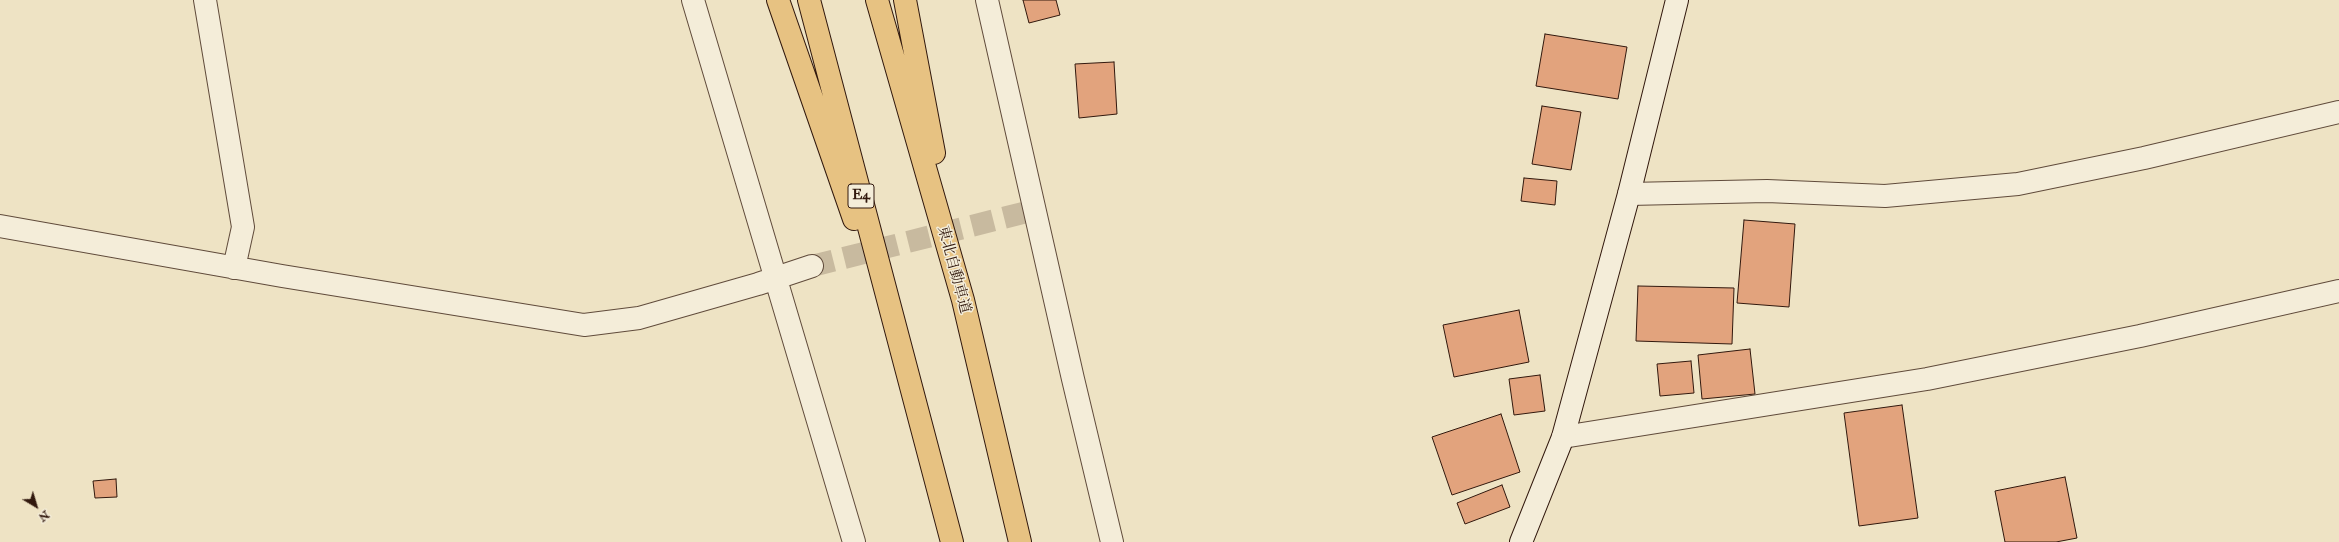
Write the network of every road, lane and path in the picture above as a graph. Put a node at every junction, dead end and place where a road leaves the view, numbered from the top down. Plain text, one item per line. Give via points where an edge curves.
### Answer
1 (205, 0) edge
2 (693, 0) edge
3 (778, 0) edge
4 (809, 0) edge
5 (877, 0) edge
6 (905, 0) edge
7 (987, 0) edge
8 (1677, 0) edge
9 (2339, 112) edge
10 (1629, 194) junction
11 (1, 232) edge
12 (812, 266) tunnel mouth
13 (234, 268) junction
14 (777, 278) junction
15 (2339, 291) edge
16 (962, 300) junction
17 (913, 393) junction
18 (1563, 437) junction
19 (854, 542) edge
20 (952, 542) edge
21 (1020, 542) edge
22 (1112, 542) edge
23 (1521, 542) edge

1 - 13 street via 244,227
2 - 14 street
3 - 17 highway
4 - 17 highway, E4
5 - 16 highway, 東北自動車道
6 - 16 highway
7 - 22 street
8 - 10 street
9 - 10 street via 2144,158 2018,184 1885,196 1767,190
10 - 18 street
11 - 13 street
12 - 14 street
13 - 14 street via 584,325 639,318
14 - 19 street
15 - 18 street via 2140,336 1927,379
16 - 21 highway, 東北自動車道
17 - 20 highway, E4
18 - 23 street

